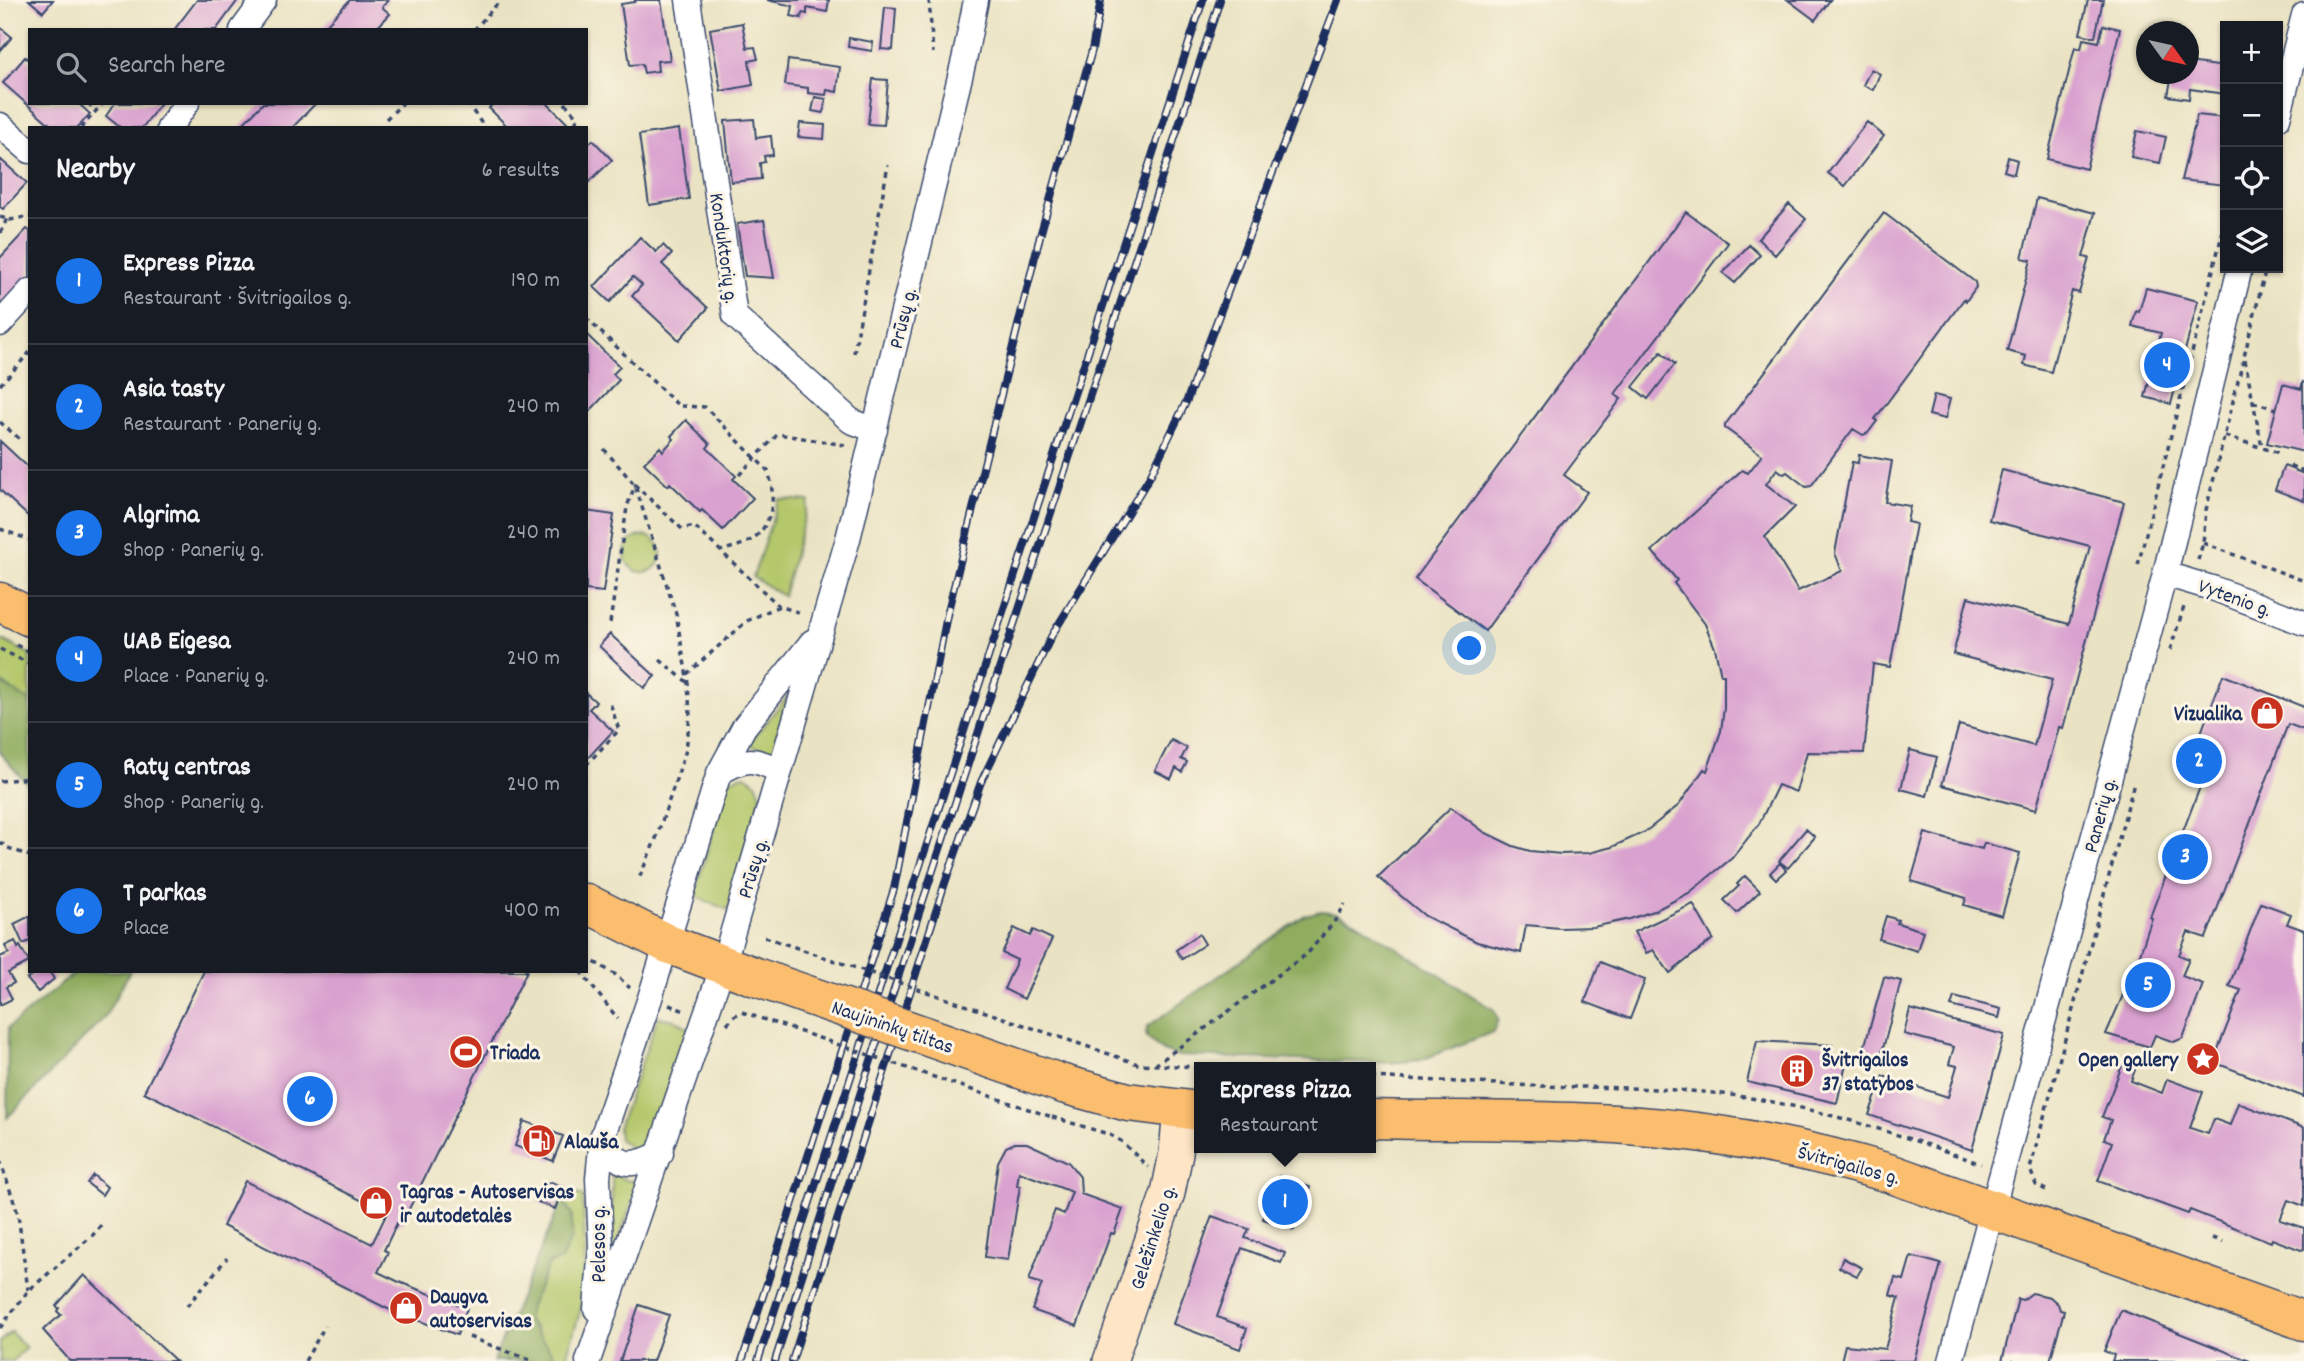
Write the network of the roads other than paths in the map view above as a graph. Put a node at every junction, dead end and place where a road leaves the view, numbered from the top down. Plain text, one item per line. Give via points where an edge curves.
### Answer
1 (264, 0) edge
2 (688, 0) edge
3 (976, 0) edge
4 (2304, 15) edge
5 (243, 28) edge
6 (2283, 98) edge
7 (186, 105) edge
8 (0, 125) edge
9 (170, 126) edge
10 (28, 149) edge
11 (2239, 273) edge
12 (28, 293) edge
13 (0, 324) edge
14 (874, 430) junction
15 (2165, 574) junction
16 (0, 602) edge
17 (28, 616) edge
18 (2304, 623) edge
19 (820, 634) junction
20 (780, 771) junction
21 (719, 773) junction
22 (588, 904) edge
23 (668, 944) junction
24 (738, 971) junction
25 (1189, 1111) edge
26 (1376, 1119) edge
27 (602, 1138) junction
28 (661, 1153) junction
29 (1992, 1210) junction
30 (2304, 1321) edge
31 (590, 1356) edge
32 (1110, 1361) edge
33 (1951, 1361) edge

1 - 5 street
2 - 14 street, Konduktorių g. via 735,316 851,421
3 - 14 street, Prūsų g.
4 - 6 street
7 - 9 street
8 - 10 street
11 - 15 street, Panerių g.
12 - 13 street
14 - 19 street, Prūsų g.
15 - 18 street, Vytenio g.
15 - 29 street, Panerių g.
16 - 17 main road
19 - 20 street, Prūsų g.
19 - 21 street, Prūsų g. via 744,727
20 - 21 street via 758,760 737,763
20 - 24 street, Prūsų g.
21 - 23 street, Prūsų g.
22 - 23 main road, Naujininkų tiltas
23 - 24 main road, Naujininkų tiltas
23 - 27 street, Pelesos g.
24 - 25 main road, Naujininkų tiltas, bridge via 1058,1100 1128,1102
24 - 28 street, Pelesos g.
25 - 32 main road, Geležinkelio g. via 1168,1193
26 - 29 main road, Švitrigailos g. via 1530,1120 1675,1130 1844,1159
27 - 28 street via 609,1152 629,1164
27 - 31 street, Pelesos g. via 598,1178 601,1247
28 - 31 street, Pelesos g.
29 - 30 main road, Švitrigailos g.
29 - 33 street, Panerių g.

